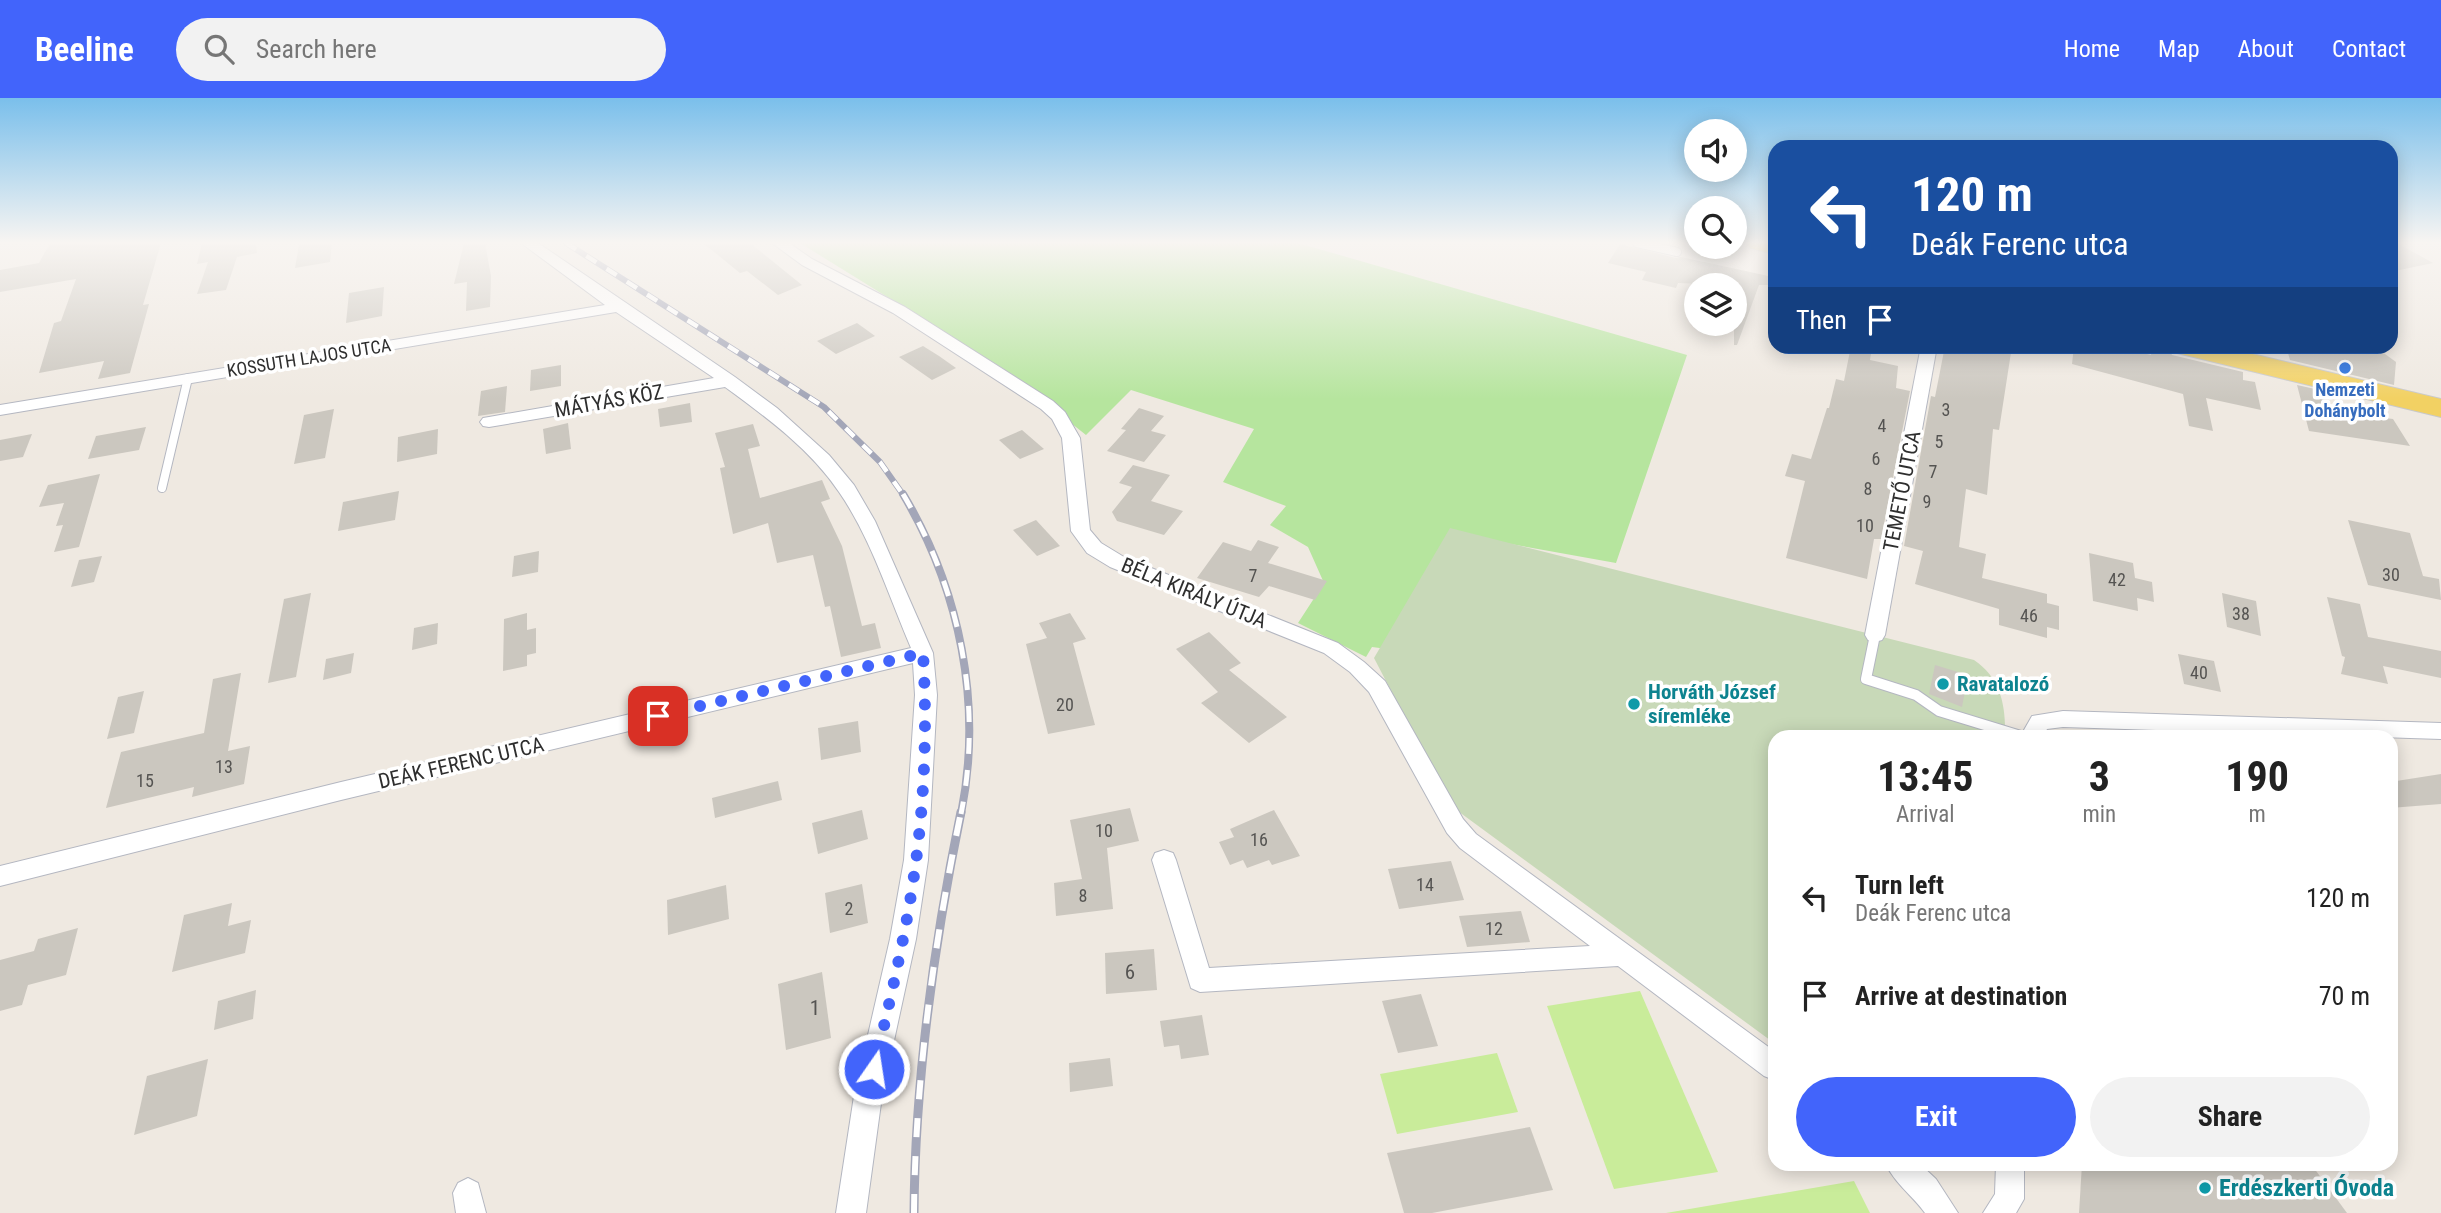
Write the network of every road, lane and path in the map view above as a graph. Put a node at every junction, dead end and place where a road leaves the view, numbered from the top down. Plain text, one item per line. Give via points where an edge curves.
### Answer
1 (602, 295) edge
2 (870, 295) edge
3 (619, 307) junction
4 (1928, 354) edge
5 (2216, 354) edge
6 (188, 378) junction
7 (729, 381) junction
8 (2441, 408) edge
9 (0, 410) edge
10 (489, 422) dead end
11 (162, 488) dead end
12 (1875, 635) joint
13 (923, 653) junction
14 (2001, 730) edge
15 (2035, 730) edge
16 (2441, 731) edge
17 (1164, 860) dead end
18 (0, 876) edge
19 (1623, 955) junction
20 (1768, 1064) edge
21 (1907, 1171) edge
22 (2010, 1171) edge
23 (852, 1213) edge
24 (1943, 1213) edge
25 (1998, 1213) edge

1 - 3 street
2 - 19 street, BÉLA KIRÁLY ÚTJA via 1059,416 1071,438 1081,531 1094,548 1117,562 1331,648 1357,667 1377,687 1455,826 1468,841
3 - 6 street, KOSSUTH LAJOS UTCA
3 - 7 street
4 - 12 street, TEMETŐ UTCA
5 - 8 main road
6 - 9 street, KOSSUTH LAJOS UTCA
6 - 11 lane
7 - 10 street, MÁTYÁS KÖZ
7 - 13 street via 800,437 847,489 883,555
12 - 14 lane via 1866,679 1916,695 1939,711
13 - 18 street, DEÁK FERENC UTCA
13 - 23 street via 926,695 916,860 868,1096
15 - 16 street via 2040,722 2063,719
17 - 19 street via 1200,980
19 - 20 street, BÉLA KIRÁLY ÚTJA
21 - 24 street
22 - 25 street via 2009,1199

